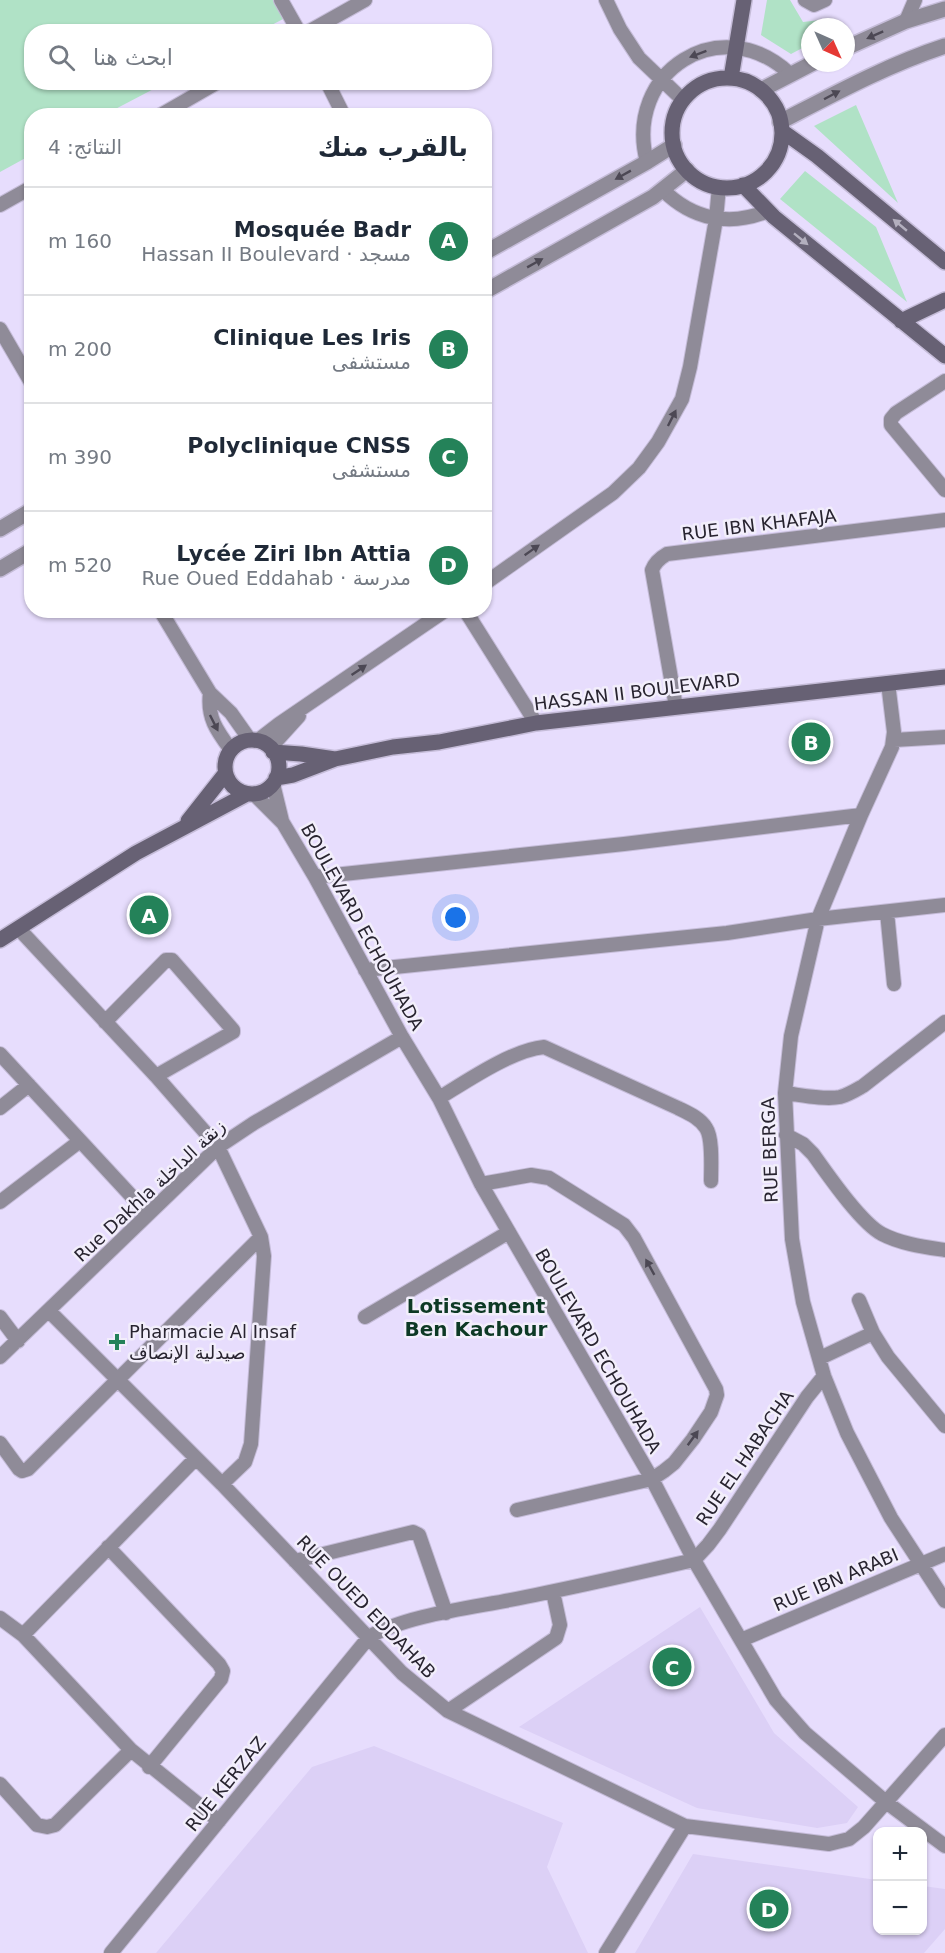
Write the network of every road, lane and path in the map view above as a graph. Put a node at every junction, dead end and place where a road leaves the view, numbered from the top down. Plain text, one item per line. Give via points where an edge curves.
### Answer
1 (281, 0) edge
2 (364, 0) edge
3 (606, 0) edge
4 (744, 0) edge
5 (825, 0) edge
6 (915, 0) edge
7 (805, 1) edge
8 (945, 9) edge
9 (906, 21) junction
10 (294, 24) edge
11 (322, 24) edge
12 (855, 44) edge
13 (945, 46) edge
14 (737, 48) junction
15 (801, 69) edge
16 (790, 74) junction
17 (731, 78) junction
18 (661, 80) junction
19 (204, 90) edge
20 (331, 90) edge
21 (761, 90) junction
22 (683, 100) junction
23 (173, 108) edge
24 (340, 108) edge
25 (781, 127) junction
26 (674, 145) junction
27 (647, 162) junction
28 (687, 170) junction
29 (743, 184) junction
30 (719, 187) junction
31 (663, 190) junction
32 (24, 192) edge
33 (0, 205) edge
34 (768, 212) junction
35 (716, 219) junction
36 (492, 249) edge
37 (945, 262) edge
38 (492, 287) edge
39 (945, 300) edge
40 (901, 321) junction
41 (0, 329) edge
42 (945, 356) edge
43 (24, 370) edge
44 (945, 381) edge
45 (945, 490) edge
46 (24, 515) edge
47 (945, 520) edge
48 (0, 529) edge
49 (24, 555) edge
50 (0, 569) edge
51 (492, 573) edge
52 (165, 618) edge
53 (434, 618) edge
54 (470, 618) edge
55 (944, 681) edge
56 (888, 683) junction
57 (210, 693) junction
58 (676, 707) junction
59 (536, 723) junction
60 (945, 736) edge
61 (894, 740) junction
62 (263, 745) junction
63 (231, 750) junction
64 (335, 759) junction
65 (225, 774) junction
66 (274, 781) junction
67 (251, 794) junction
68 (861, 815) junction
69 (283, 823) junction
70 (184, 826) junction
71 (315, 877) junction
72 (945, 905) edge
73 (887, 912) junction
74 (818, 919) junction
75 (19, 929) junction
76 (0, 940) edge
77 (365, 970) junction
78 (894, 984) dead end
79 (105, 1022) junction
80 (945, 1022) edge
81 (402, 1037) junction
82 (0, 1054) edge
83 (156, 1076) junction
84 (29, 1085) junction
85 (785, 1093) junction
86 (439, 1098) junction
87 (0, 1108) edge
88 (786, 1136) junction
89 (80, 1141) junction
90 (218, 1147) junction
91 (711, 1181) dead end
92 (481, 1184) junction
93 (0, 1203) edge
94 (148, 1214) junction
95 (509, 1232) junction
96 (261, 1237) junction
97 (945, 1250) edge
98 (859, 1300) dead end
99 (49, 1311) junction
100 (0, 1317) edge
101 (365, 1317) dead end
102 (873, 1333) junction
103 (18, 1341) junction
104 (0, 1358) edge
105 (820, 1358) junction
106 (824, 1376) junction
107 (118, 1379) junction
108 (945, 1426) edge
109 (0, 1443) edge
110 (196, 1458) junction
111 (652, 1479) junction
112 (222, 1484) junction
113 (517, 1510) dead end
114 (108, 1546) junction
115 (945, 1554) edge
116 (694, 1560) junction
117 (295, 1561) junction
118 (920, 1564) junction
119 (553, 1592) junction
120 (945, 1601) edge
121 (446, 1613) junction
122 (0, 1618) edge
123 (23, 1635) junction
124 (369, 1637) junction
125 (741, 1640) junction
126 (448, 1711) junction
127 (945, 1735) edge
128 (131, 1750) junction
129 (149, 1767) junction
130 (0, 1784) edge
131 (886, 1802) junction
132 (219, 1821) junction
133 (685, 1826) junction
134 (945, 1846) edge
135 (111, 1953) edge
136 (606, 1953) edge

1 - 10 street
2 - 11 street
3 - 18 street via 628,44
4 - 14 main road
5 - 7 street via 814,5
6 - 9 street
8 - 9 street
9 -> 12 street
25 -> 13 street via 853,84
14 - 16 street via 766,56
14 - 17 main road
14 -> 18 street via 695,54
15 - 16 street
16 - 21 street
17 - 21 main road
17 - 22 main road via 699,85
18 - 22 street
18 - 27 street via 644,119 642,141
19 - 23 street
20 - 24 street
21 - 25 main road via 777,110
22 - 26 main road via 675,117
25 - 29 main road via 780,143 771,164 754,180
37 -> 25 main road
26 - 27 street
26 - 28 main road
27 -> 36 street
28 - 30 main road via 702,182
28 - 31 street
29 - 30 main road
29 - 34 main road
30 - 35 street
31 - 35 street via 692,212
38 -> 31 street
32 - 33 street
34 - 35 street via 737,220
34 -> 40 main road
51 -> 35 street via 613,493 658,442 682,399
39 - 40 main road
40 - 42 main road
41 - 43 street
44 - 45 street via 891,419 891,425
46 - 48 street
47 - 58 street, RUE IBN KHAFAJA via 662,557 652,570
49 - 50 street
52 - 57 street
62 -> 53 street via 310,703
54 - 59 street
55 - 56 main road, HASSAN II BOULEVARD
56 - 58 main road, HASSAN II BOULEVARD
56 - 61 street, RUE BERGA
57 - 62 street
57 -> 63 street via 209,714
58 - 59 main road, HASSAN II BOULEVARD
59 - 64 main road, HASSAN II BOULEVARD
60 - 61 street
61 - 68 street, RUE BERGA
62 - 63 main road via 236,745
62 - 64 main road, HASSAN II BOULEVARD
62 - 66 main road via 278,764
63 - 65 main road
64 - 66 main road, HASSAN II BOULEVARD
65 - 67 main road via 234,788
65 - 70 main road
66 - 67 main road via 261,792
66 - 69 street, BOULEVARD ECHOUHADA
67 - 69 street, BOULEVARD ECHOUHADA
67 - 70 main road
68 - 71 street
68 - 74 street, RUE BERGA
69 - 71 street, BOULEVARD ECHOUHADA
70 - 75 main road
71 - 77 street, BOULEVARD ECHOUHADA
72 - 73 street
73 - 74 street
73 - 78 street
74 - 77 street via 727,933
74 - 85 street, RUE BERGA via 791,1036
75 - 76 main road
75 - 79 street
77 - 81 street, BOULEVARD ECHOUHADA
79 - 83 street
79 - 83 street via 166,960 171,960 233,1032
80 - 85 street via 850,1094 831,1098
81 - 86 street, BOULEVARD ECHOUHADA
81 - 90 street, Rue Dakhla زنقة الداخلة
82 - 84 street
83 - 90 street
84 - 87 street
84 - 89 street
85 - 88 street, RUE BERGA
86 - 91 street via 511,1058 544,1047 696,1118 709,1134
86 - 92 street, BOULEVARD ECHOUHADA
88 - 97 street via 813,1154 868,1224 900,1240
88 - 105 street, RUE BERGA via 792,1239 803,1302
89 - 93 street
89 - 94 street
90 - 94 street, Rue Dakhla زنقة الداخلة
90 - 96 street
92 - 95 street, BOULEVARD ECHOUHADA
111 -> 92 street via 674,1463 693,1439 717,1395 634,1238 624,1225 549,1178 531,1175
94 - 99 street, Rue Dakhla زنقة الداخلة
95 - 101 street
95 - 111 street, BOULEVARD ECHOUHADA
96 - 107 street
96 - 112 street via 264,1256 251,1444 245,1462
98 - 102 street
99 - 103 street, Rue Dakhla زنقة الداخلة
99 - 107 street, RUE OUED EDDAHAB
100 - 103 street
102 - 105 street
102 - 108 street
103 - 104 street, Rue Dakhla زنقة الداخلة
105 - 106 street, RUE BERGA
106 - 116 street, RUE EL HABACHA via 720,1529
106 - 118 street, RUE BERGA via 847,1433
107 - 109 street via 25,1471 19,1469
107 - 110 street, RUE OUED EDDAHAB
110 - 112 street, RUE OUED EDDAHAB
110 - 114 street
111 - 113 street
111 - 116 street, BOULEVARD ECHOUHADA
112 - 117 street, RUE OUED EDDAHAB
114 - 123 street
114 - 129 street via 223,1671 221,1679
115 - 118 street, RUE IBN ARABI
116 - 119 street
116 - 125 street, BOULEVARD ECHOUHADA
117 - 121 street via 416,1532
117 - 124 street, RUE OUED EDDAHAB
118 - 120 street, RUE BERGA
118 - 125 street, RUE IBN ARABI
119 - 121 street
119 - 126 street via 560,1625 556,1638
121 - 124 street via 394,1626
122 - 123 street
123 - 128 street
124 - 126 street, RUE OUED EDDAHAB via 402,1673
124 - 132 street, RUE KERZAZ
125 - 131 street, BOULEVARD ECHOUHADA via 788,1716
126 - 133 street, RUE OUED EDDAHAB
127 - 131 street, RUE OUED EDDAHAB
128 - 129 street
128 - 130 street via 55,1825 38,1825
129 - 132 street
131 - 133 street, RUE OUED EDDAHAB via 849,1839 829,1844
131 - 134 street, BOULEVARD ECHOUHADA
132 - 135 street, RUE KERZAZ
133 - 136 street

